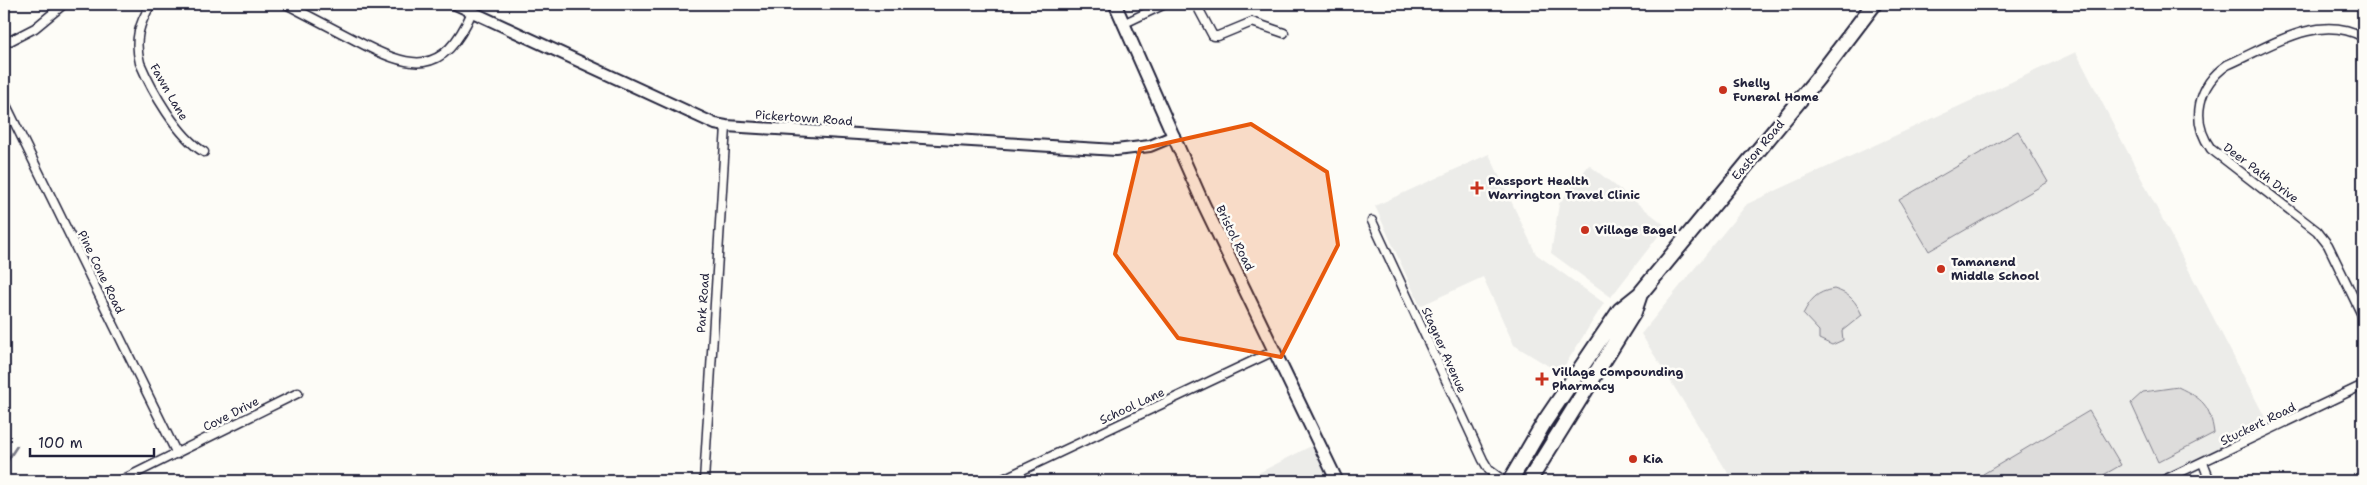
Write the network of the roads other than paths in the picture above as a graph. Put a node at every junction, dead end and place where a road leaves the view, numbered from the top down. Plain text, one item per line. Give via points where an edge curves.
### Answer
1 (64, 4) edge
2 (150, 4) edge
3 (286, 4) edge
4 (455, 4) edge
5 (1115, 4) edge
6 (1165, 4) edge
7 (1196, 4) edge
8 (1874, 4) edge
9 (472, 12) junction
10 (1125, 24) junction
11 (1284, 33) dead end
12 (2363, 37) edge
13 (4, 44) edge
14 (4, 101) edge
15 (726, 126) junction
16 (1174, 136) junction
17 (204, 152) dead end
18 (1372, 221) dead end
19 (1640, 294) junction
20 (2363, 317) edge
21 (1274, 351) junction
22 (2363, 385) edge
23 (298, 393) dead end
24 (177, 454) junction
25 (2203, 463) junction
26 (120, 481) edge
27 (704, 481) edge
28 (999, 481) edge
29 (1337, 481) edge
30 (1504, 481) edge
31 (1510, 481) edge
32 (1529, 481) edge
33 (2162, 481) edge
34 (2210, 481) edge

1 - 13 street via 35,28
2 - 17 street, Fawn Lane via 138,28 140,63 178,129 188,142
3 - 9 street via 384,56 404,62 427,61 448,50 462,35
4 - 9 street, Pickertown Road
5 - 10 main road, Bristol Road
6 - 10 street
7 - 11 street via 1213,36 1252,22
8 - 19 highway, Easton Road
9 - 15 street, Pickertown Road via 715,124
10 - 16 main road, Bristol Road
12 - 20 street, Deer Path Drive via 2338,28 2318,28 2227,65 2210,80 2200,99 2199,111 2202,135 2211,149 2304,219 2323,238
14 - 24 street, Pine Cone Road
15 - 16 street, Pickertown Road via 1116,150 1150,146
15 - 27 street, Park Road
16 - 21 main road, Bristol Road
18 - 30 street, Stagner Avenue via 1483,460 1489,470
19 - 31 highway, Easton Road via 1620,310 1545,421
19 - 32 highway, Easton Road via 1634,312
21 - 28 street, School Lane
21 - 29 main road, Bristol Road
22 - 25 street, Stuckert Road
23 - 24 street, Cove Drive
24 - 26 street, Cove Drive
25 - 33 street, Stuckert Road
25 - 34 street

